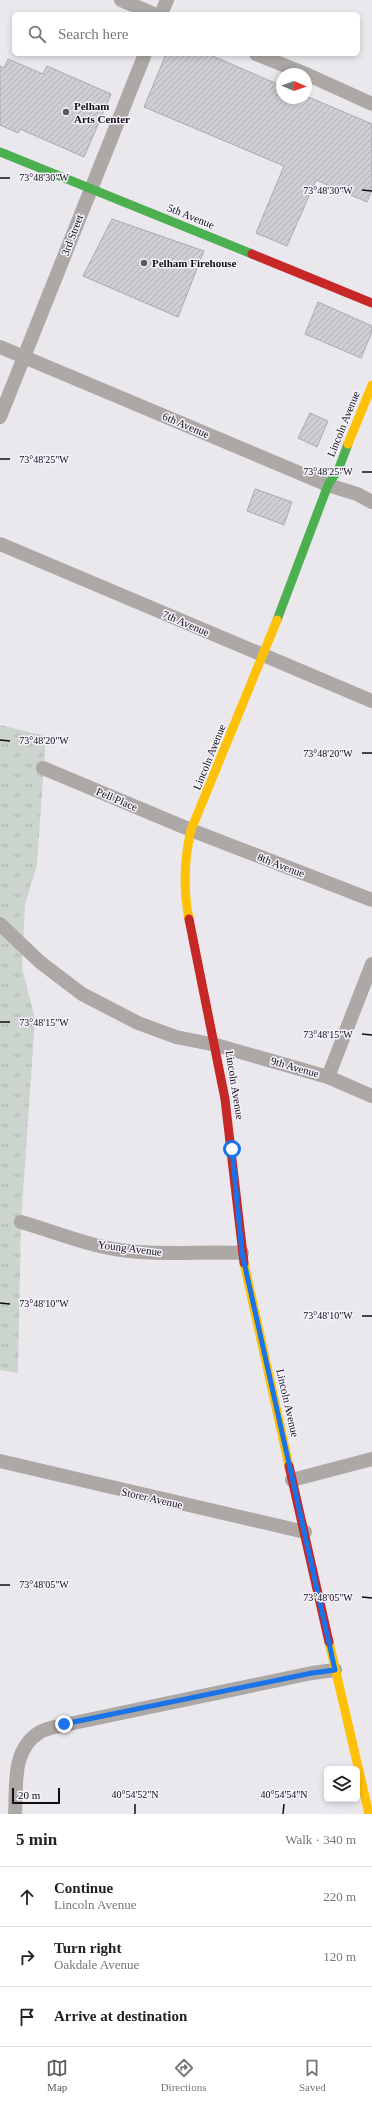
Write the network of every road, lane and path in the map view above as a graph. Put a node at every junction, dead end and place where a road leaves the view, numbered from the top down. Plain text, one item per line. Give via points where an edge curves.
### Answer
1 (121, 0) edge
2 (167, 0) edge
3 (149, 12) edge
4 (162, 12) edge
5 (144, 56) edge
6 (261, 56) edge
7 (291, 68) edge
8 (312, 77) edge
9 (372, 104) edge
10 (0, 152) edge
11 (90, 188) junction
12 (372, 303) edge
13 (0, 347) edge
14 (25, 357) junction
15 (372, 385) edge
16 (0, 417) edge
17 (328, 485) junction
18 (372, 502) edge
19 (0, 544) edge
20 (263, 656) junction
21 (372, 701) edge
22 (43, 768) dead end
23 (191, 830) junction
24 (372, 900) edge
25 (0, 924) edge
26 (372, 964) edge
27 (216, 1045) junction
28 (328, 1077) junction
29 (372, 1096) edge
30 (21, 1222) dead end
31 (242, 1253) junction
32 (372, 1459) edge
33 (0, 1461) edge
34 (292, 1480) junction
35 (305, 1532) junction
36 (335, 1670) junction
37 (15, 1814) edge
38 (369, 1814) edge

1 - 3 street
2 - 4 street
5 - 11 street, 3rd Street
6 - 7 street
8 - 9 street
10 - 11 main road, 5th Avenue
11 - 12 main road, 5th Avenue
11 - 14 street, 3rd Street
13 - 14 street, 6th Avenue
14 - 16 street, 3rd Street
14 - 17 street, 6th Avenue
15 - 17 main road, Lincoln Avenue via 339,468
17 - 18 street, 6th Avenue via 357,494
17 - 20 main road, Lincoln Avenue
19 - 20 street, 7th Avenue
20 - 21 street, 7th Avenue
20 - 23 main road, Lincoln Avenue
22 - 23 street, Pell Place
23 - 24 street, 8th Avenue
23 - 27 main road, Lincoln Avenue via 185,852 183,882
25 - 27 street, 9th Avenue via 40,962 82,994 138,1024 176,1037
26 - 28 street
27 - 28 street, 9th Avenue
27 - 31 main road, Lincoln Avenue via 232,1149
28 - 29 street, 9th Avenue
30 - 31 street, Young Avenue via 104,1247 153,1253
31 - 34 main road, Lincoln Avenue
32 - 34 street
33 - 35 street, Storer Avenue
34 - 35 main road, Lincoln Avenue
35 - 36 main road, Lincoln Avenue
36 - 37 street via 304,1674 41,1731 22,1749 18,1761
36 - 38 main road, Lincoln Avenue

